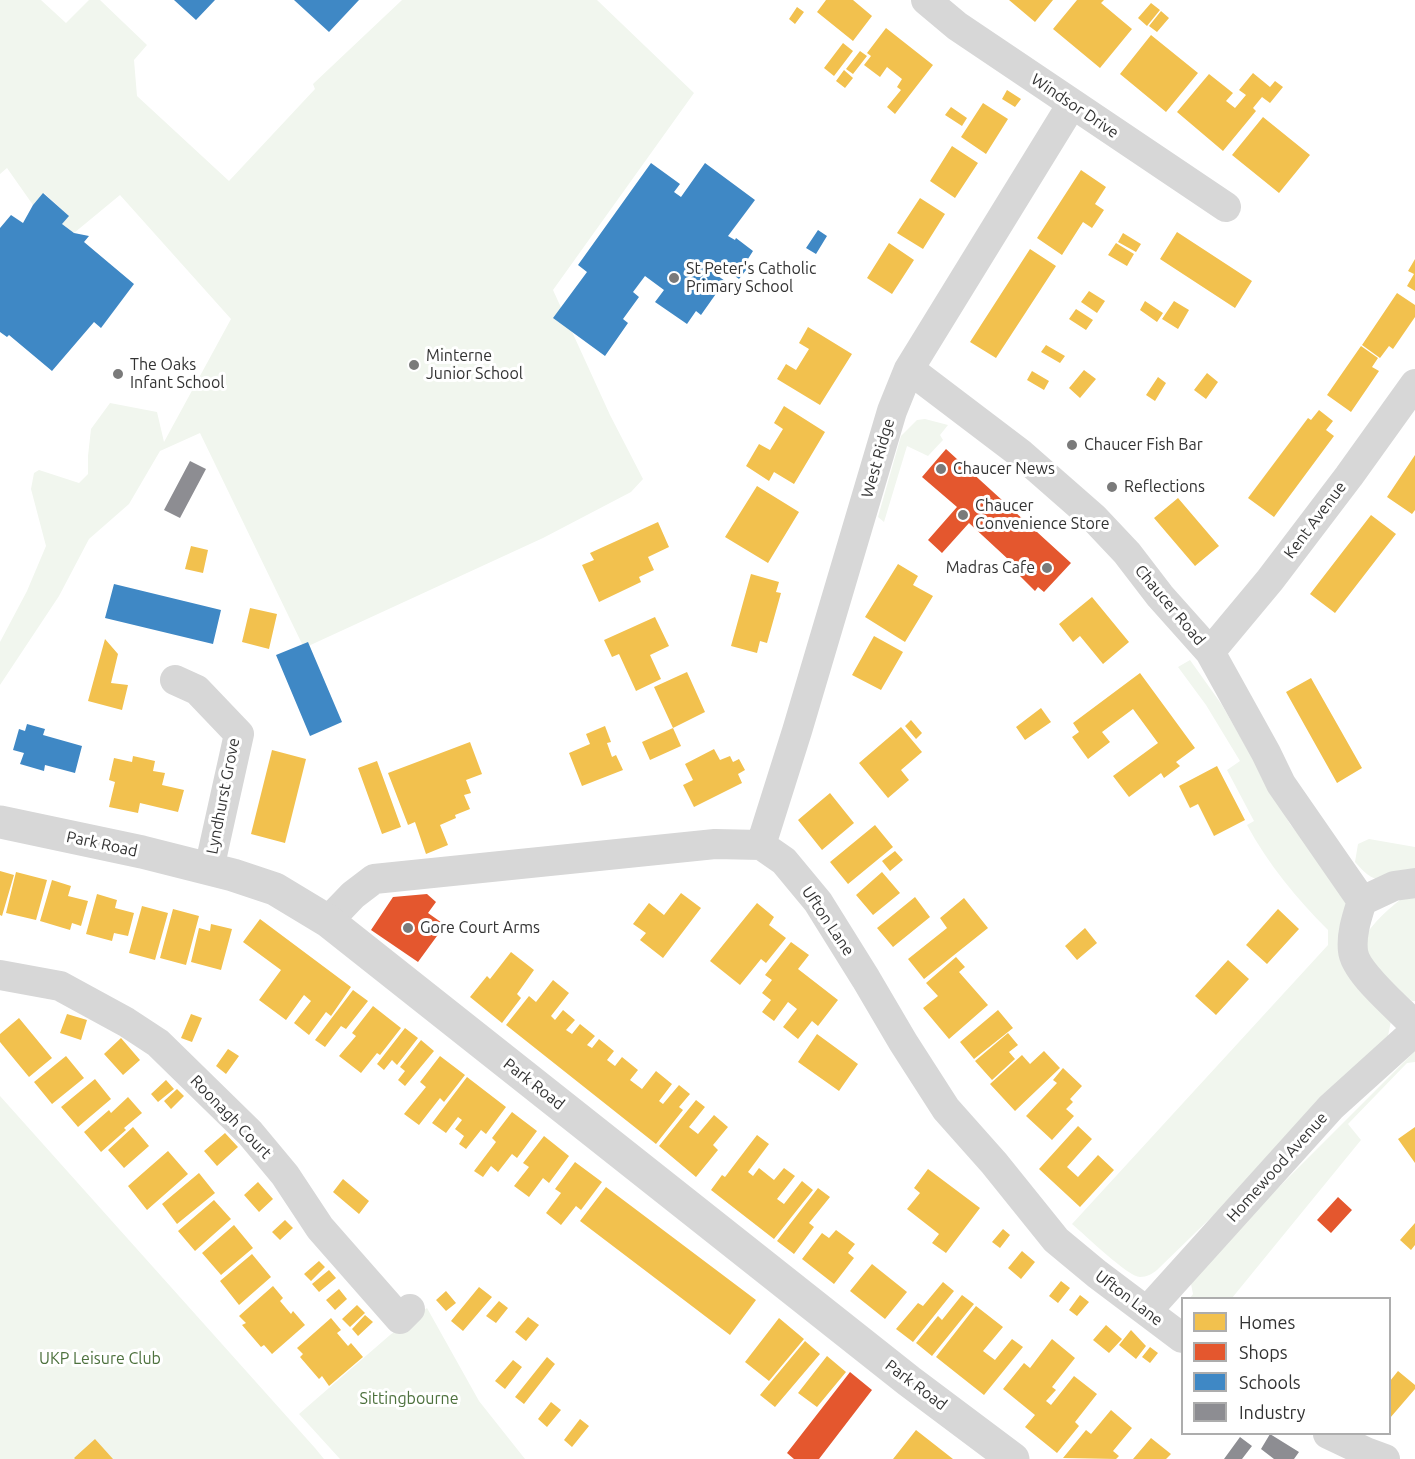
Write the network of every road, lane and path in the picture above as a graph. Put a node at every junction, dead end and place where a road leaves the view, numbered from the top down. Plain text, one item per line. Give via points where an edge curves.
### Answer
1 (926, 0) edge
2 (1072, 104) junction
3 (1226, 207) dead end
4 (909, 369) junction
5 (1415, 384) edge
6 (1210, 652) junction
7 (175, 680) dead end
8 (0, 822) edge
9 (761, 845) junction
10 (209, 869) junction
11 (1415, 883) edge
12 (1362, 901) junction
13 (328, 921) junction
14 (0, 975) edge
15 (1415, 1026) edge
16 (1415, 1031) edge
17 (410, 1309) dead end
18 (1147, 1311) junction
19 (1181, 1337) edge
20 (1330, 1435) edge
21 (1013, 1459) edge
22 (1385, 1459) edge

1 - 2 street, Windsor Drive via 957,26
2 - 3 street, Windsor Drive
2 - 4 street, West Ridge
4 - 6 street, Chaucer Road via 991,429 1071,496
4 - 9 street, West Ridge via 892,411
5 - 6 street, Kent Avenue via 1299,542
6 - 12 street, Chaucer Road via 1281,784
7 - 10 street, Lyndhurst Grove via 196,690 239,734
8 - 10 street, Park Road
9 - 13 street via 715,844 374,879
9 - 18 street, Ufton Lane via 784,861 818,902 946,1109 1056,1240
10 - 13 street, Park Road via 275,889
11 - 12 street via 1394,886
12 - 15 street via 1354,930 1353,954 1363,973
13 - 21 street, Park Road
14 - 17 street, Roonagh Court via 60,986 158,1043 250,1133 285,1175 320,1228 400,1319
16 - 18 street, Homewood Avenue via 1331,1107
18 - 19 street, Ufton Lane
20 - 22 street

